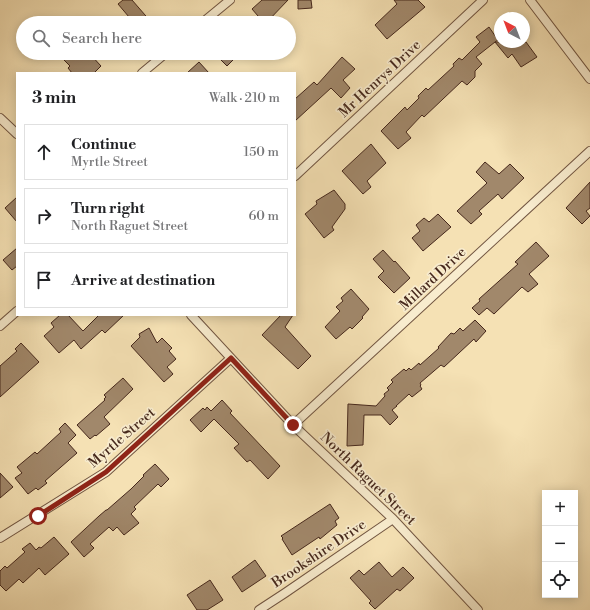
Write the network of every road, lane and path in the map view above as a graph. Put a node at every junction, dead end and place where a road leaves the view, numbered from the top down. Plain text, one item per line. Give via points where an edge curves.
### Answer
1 (230, 0) edge
2 (483, 0) edge
3 (530, 0) edge
4 (211, 16) edge
5 (158, 60) edge
6 (143, 72) edge
7 (590, 79) edge
8 (0, 118) edge
9 (16, 133) edge
10 (590, 151) edge
11 (296, 175) edge
12 (16, 312) edge
13 (192, 316) edge
14 (0, 326) edge
15 (231, 358) junction
16 (293, 425) junction
17 (393, 519) junction
18 (0, 538) edge
19 (258, 610) edge
20 (478, 610) edge

1 - 4 street
2 - 11 street, Mr Henrys Drive
3 - 7 street
5 - 6 street
8 - 9 street
10 - 16 street, Millard Drive
12 - 14 street
13 - 15 street, North Raguet Street
15 - 16 street, North Raguet Street
15 - 18 street, Myrtle Street via 106,472
16 - 17 street, North Raguet Street
17 - 19 street, Brookshire Drive
17 - 20 street, North Raguet Street

